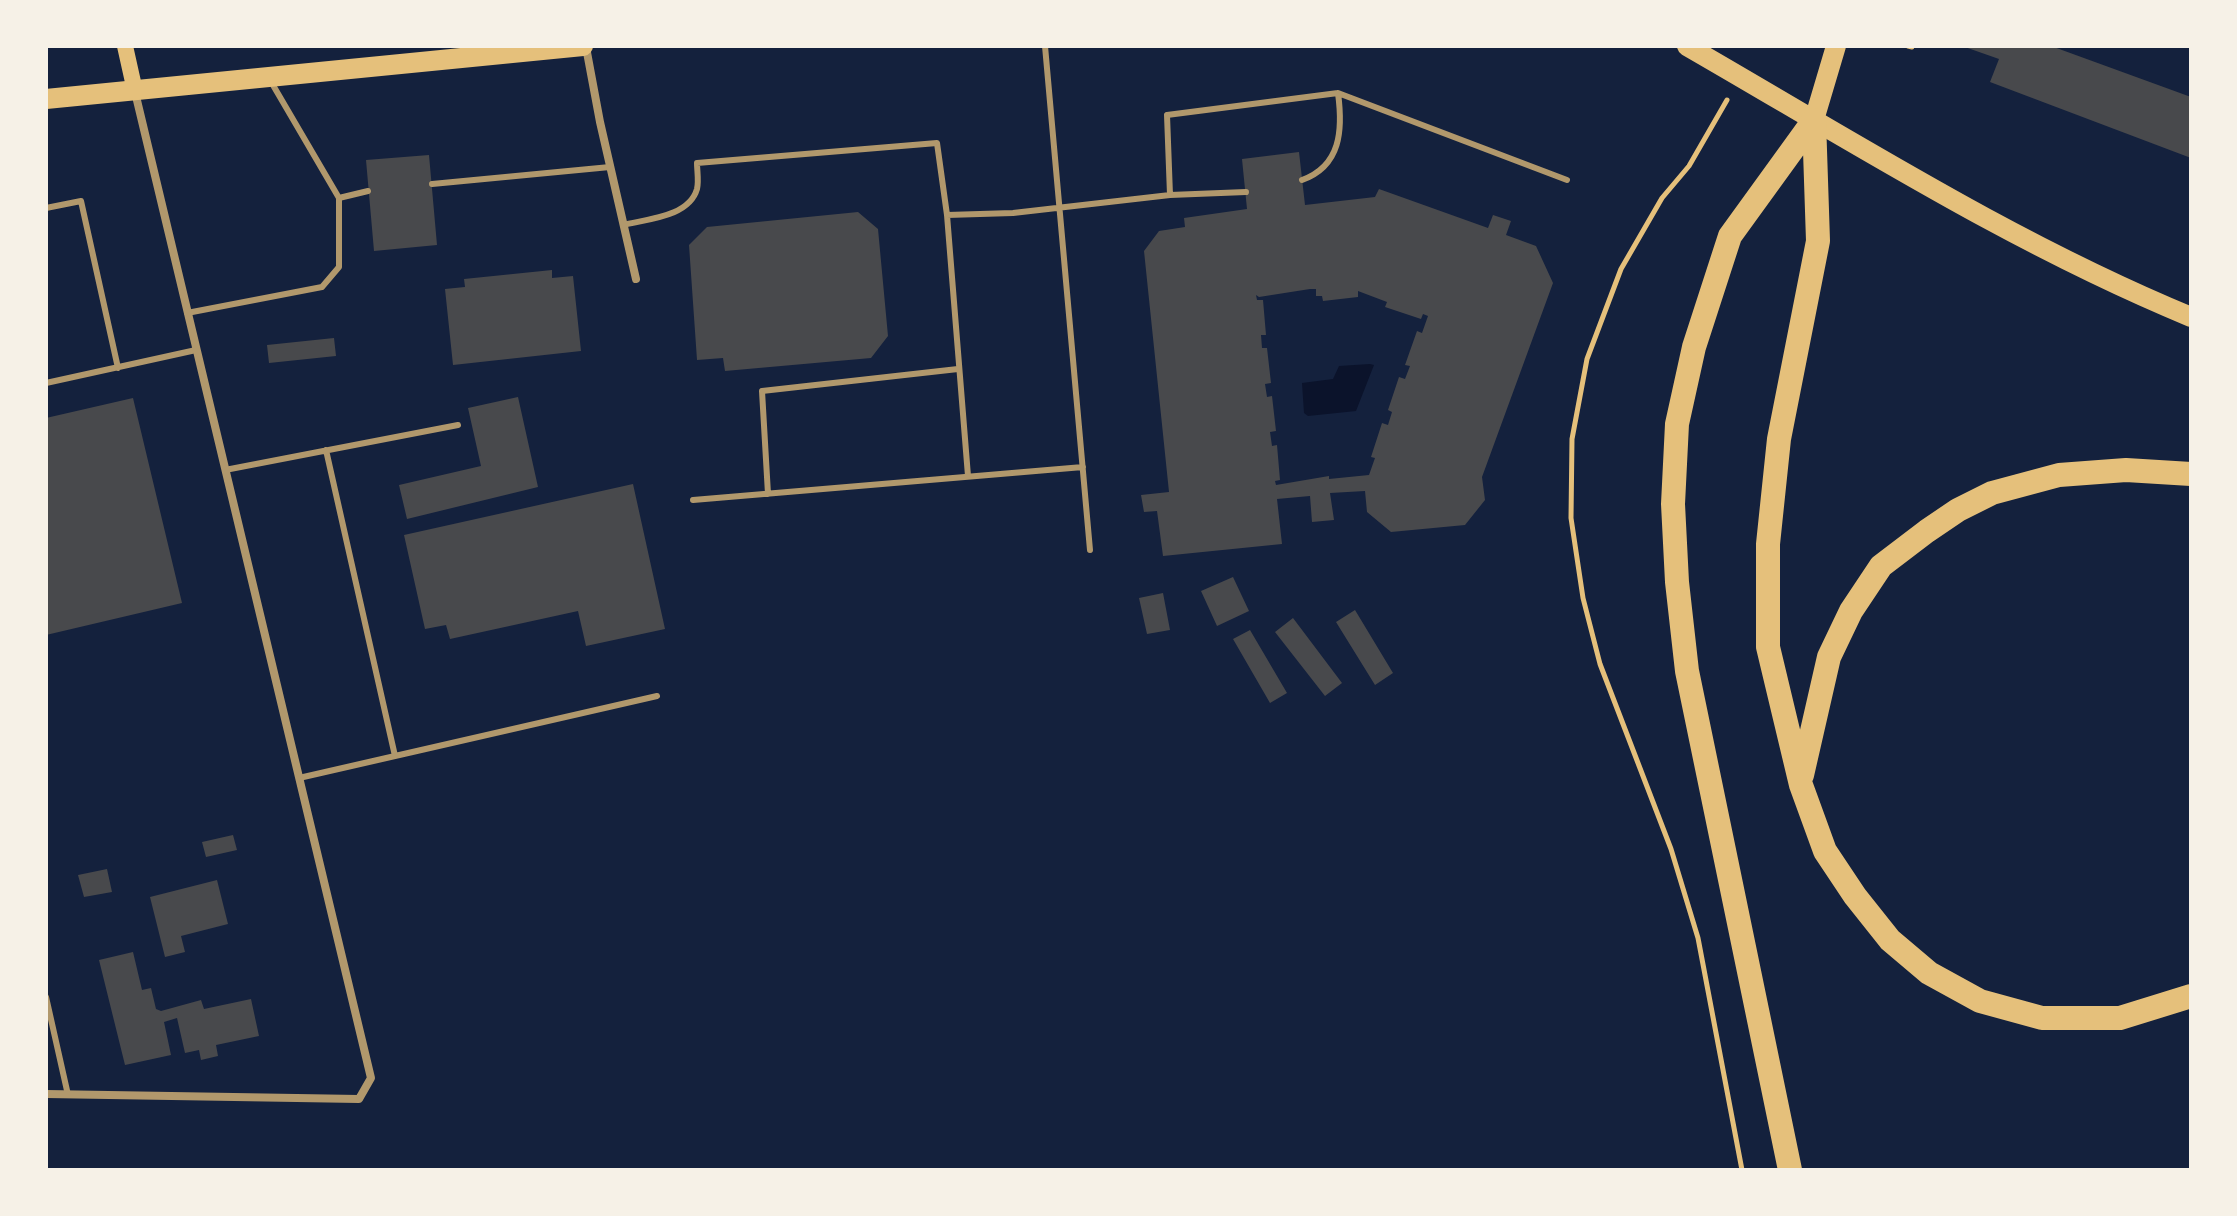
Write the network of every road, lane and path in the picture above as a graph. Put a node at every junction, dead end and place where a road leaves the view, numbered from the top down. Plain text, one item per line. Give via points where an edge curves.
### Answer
1 (125, 46) edge
2 (585, 46) edge
3 (1045, 46) edge
4 (1687, 46) edge
5 (1836, 46) edge
6 (466, 52) edge
7 (269, 77) junction
8 (1740, 77) junction
9 (135, 91) junction
10 (1338, 93) junction
11 (46, 99) edge
12 (1814, 120) junction
13 (610, 167) junction
14 (1302, 180) dead end
15 (1567, 180) dead end
16 (432, 184) dead end
17 (368, 191) dead end
18 (1246, 192) dead end
19 (1170, 195) junction
20 (339, 198) junction
21 (46, 208) edge
22 (1060, 208) junction
23 (947, 215) junction
24 (623, 225) junction
25 (636, 279) dead end
26 (187, 313) junction
27 (2191, 317) edge
28 (196, 350) junction
29 (118, 368) junction
30 (958, 369) junction
31 (46, 383) edge
32 (458, 425) dead end
33 (326, 450) junction
34 (1083, 467) junction
35 (225, 470) junction
36 (2191, 474) edge
37 (968, 476) junction
38 (768, 494) junction
39 (693, 500) dead end
40 (1090, 550) dead end
41 (657, 696) dead end
42 (395, 756) junction
43 (299, 778) junction
44 (1801, 785) junction
45 (2191, 996) edge
46 (46, 997) edge
47 (46, 1094) edge
48 (68, 1095) junction
49 (1742, 1170) edge
50 (1790, 1170) edge

1 - 9 main road
2 - 6 main road
2 - 13 street
3 - 22 lane
4 - 8 main road
5 - 12 main road
6 - 7 main road
7 - 9 main road
7 - 20 lane
8 - 12 main road
8 - 49 path via 1621,269 1587,359 1572,439 1571,518 1600,664 1671,849 1698,938
9 - 11 main road
9 - 26 street
10 - 14 lane via 1337,149 1327,166
10 - 15 lane
10 - 19 lane via 1167,115
12 - 27 main road via 2049,251
12 - 44 highway via 1818,241 1779,439 1768,544 1768,647
12 - 50 highway via 1730,236 1694,347 1677,424 1673,504 1687,671
13 - 16 lane
13 - 24 street
17 - 20 lane
18 - 19 lane
19 - 22 lane
20 - 26 lane via 339,267 322,287
21 - 29 lane via 81,201
22 - 23 lane
22 - 34 lane
23 - 24 lane via 937,143 697,163 691,202
23 - 30 lane
24 - 25 street
26 - 28 street
28 - 29 lane
28 - 35 street
29 - 31 lane
30 - 37 lane
30 - 38 lane via 762,391
32 - 33 lane
33 - 35 lane
33 - 42 lane
34 - 37 lane
34 - 40 lane
35 - 43 street
36 - 44 highway via 2092,471 2023,483 1958,510 1881,566 1829,657
37 - 38 lane
38 - 39 lane
41 - 42 lane
42 - 43 lane
43 - 48 street via 371,1078 359,1099
44 - 45 highway via 1825,851 1890,940 1929,973 1980,1001 2042,1018 2120,1018
46 - 48 lane
47 - 48 street

